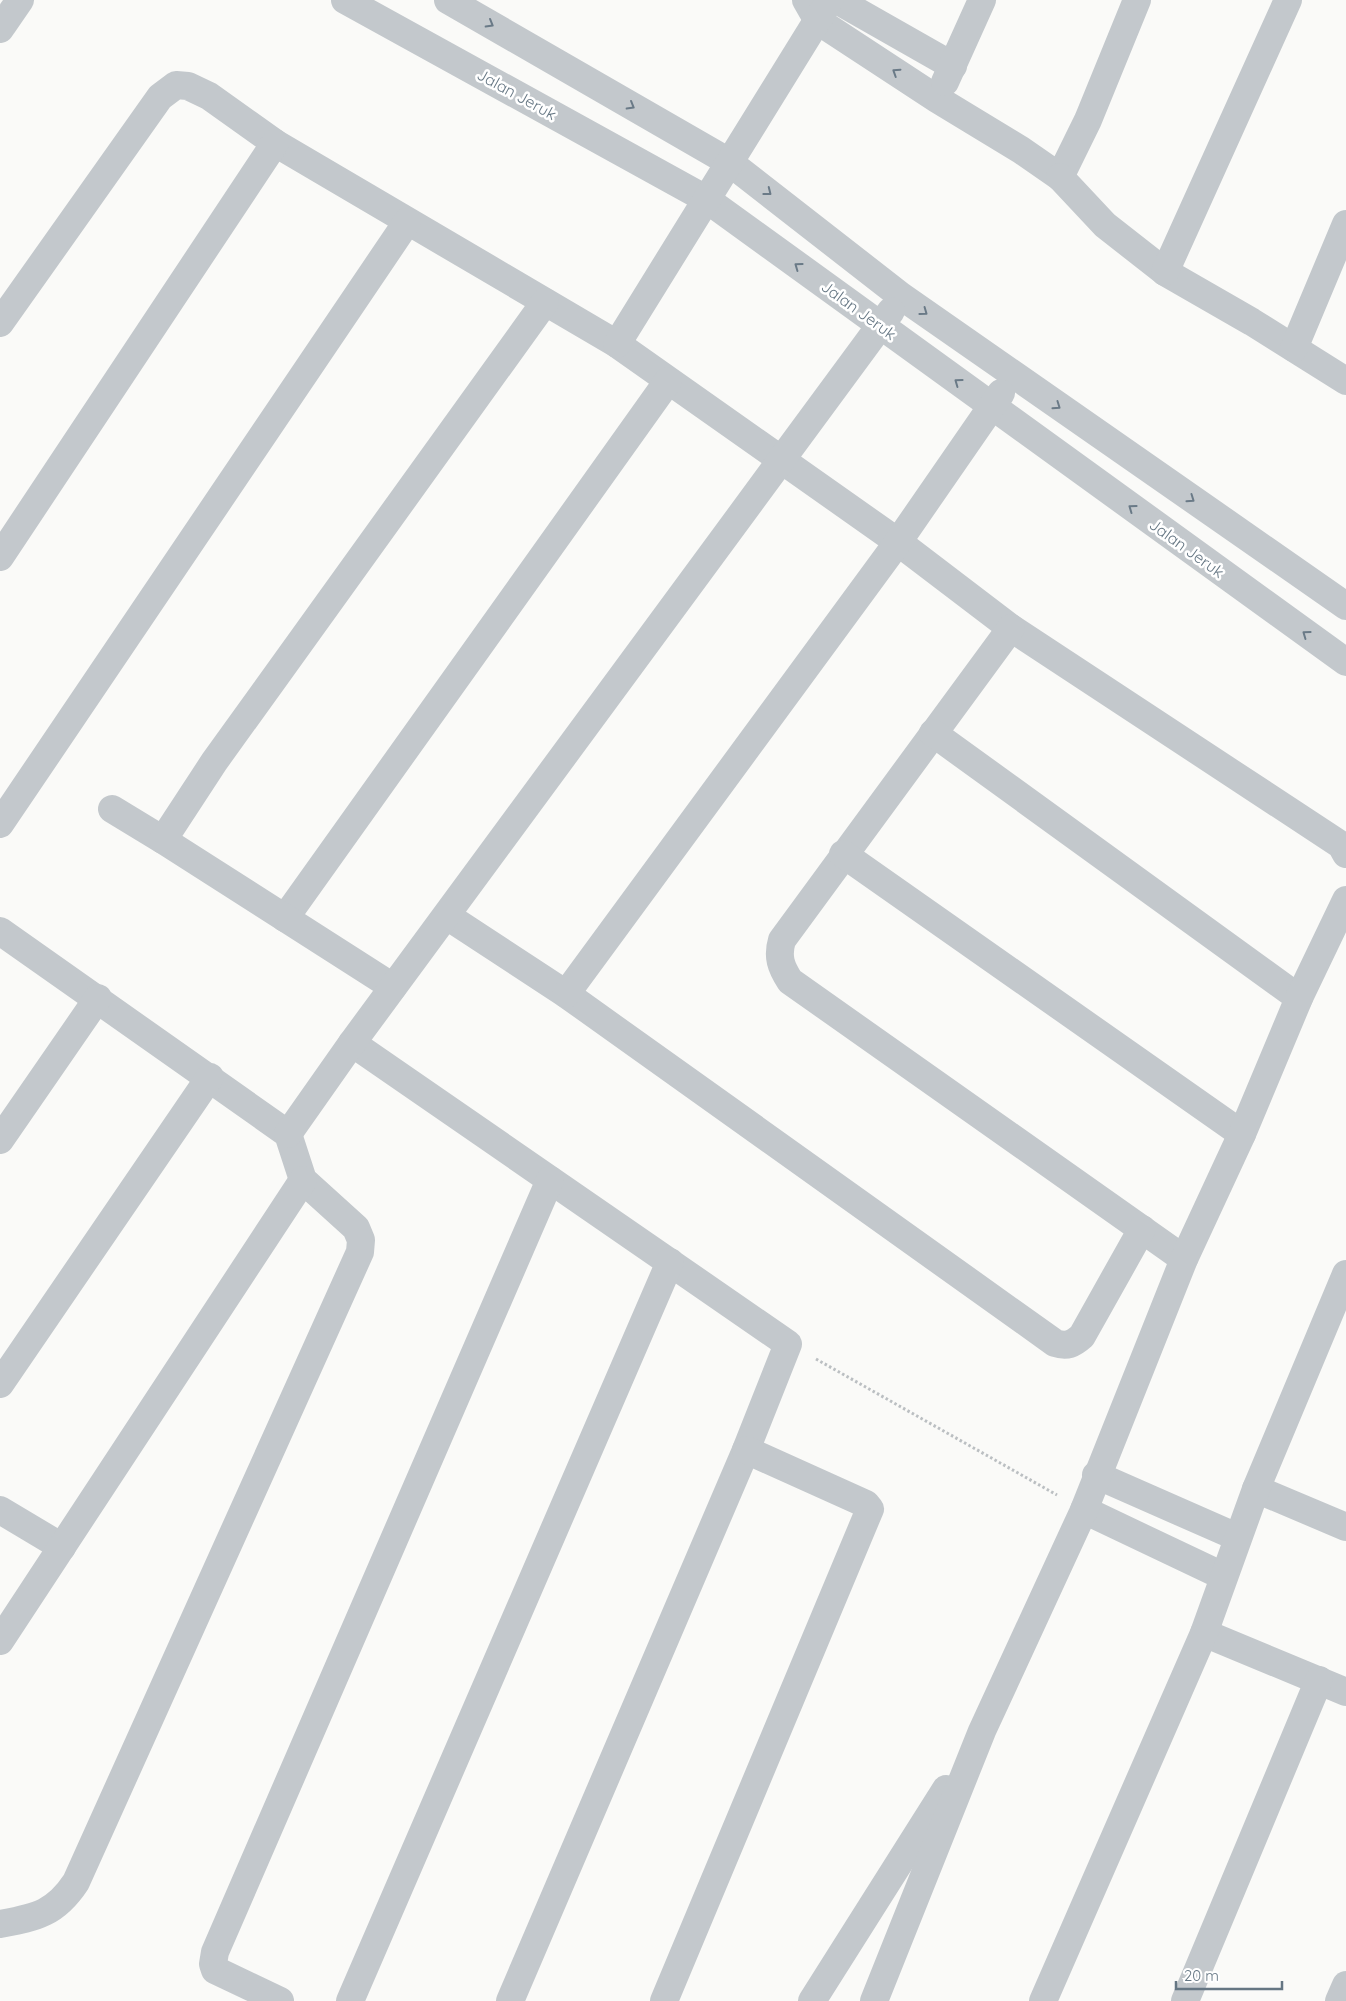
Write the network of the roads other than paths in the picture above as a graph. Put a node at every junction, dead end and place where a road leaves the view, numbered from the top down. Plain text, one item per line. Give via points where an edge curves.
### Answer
1 (20, 0) edge
2 (345, 0) edge
3 (448, 0) edge
4 (836, 0) edge
5 (982, 0) edge
6 (1137, 0) edge
7 (1288, 0) edge
8 (818, 7) edge
9 (0, 28) edge
10 (953, 66) junction
11 (937, 99) junction
12 (275, 143) junction
13 (729, 162) junction
14 (1060, 177) junction
15 (706, 199) junction
16 (407, 222) junction
17 (1346, 224) edge
18 (1165, 272) junction
19 (902, 296) junction
20 (545, 302) junction
21 (0, 323) edge
22 (881, 326) junction
23 (616, 344) junction
24 (1294, 348) junction
25 (1013, 376) junction
26 (668, 381) junction
27 (1346, 381) edge
28 (991, 407) junction
29 (781, 462) junction
30 (898, 542) junction
31 (0, 557) edge
32 (1346, 606) edge
33 (1011, 628) junction
34 (1346, 662) edge
35 (933, 733) junction
36 (112, 809) dead end
37 (0, 824) edge
38 (162, 840) junction
39 (843, 854) junction
40 (1346, 854) edge
41 (1346, 900) edge
42 (446, 916) junction
43 (285, 918) junction
44 (0, 931) edge
45 (393, 987) junction
46 (566, 994) junction
47 (98, 998) junction
48 (1299, 998) junction
49 (352, 1043) junction
50 (210, 1077) junction
51 (288, 1134) junction
52 (1242, 1134) junction
53 (0, 1140) edge
54 (303, 1180) junction
55 (550, 1180) junction
56 (1142, 1229) junction
57 (1184, 1259) junction
58 (670, 1262) junction
59 (1346, 1274) edge
60 (0, 1384) edge
61 (746, 1450) junction
62 (1096, 1475) junction
63 (1256, 1489) junction
64 (0, 1510) edge
65 (1084, 1510) junction
66 (1346, 1527) edge
67 (1237, 1537) junction
68 (62, 1547) junction
69 (1223, 1576) junction
70 (1204, 1633) junction
71 (0, 1641) edge
72 (1319, 1680) junction
73 (1346, 1692) edge
74 (982, 1731) junction
75 (0, 1924) edge
76 (1346, 1985) edge
77 (280, 2001) edge
78 (350, 2001) edge
79 (510, 2001) edge
80 (664, 2001) edge
81 (812, 2001) edge
82 (874, 2001) edge
83 (1043, 2001) edge
84 (1185, 2001) edge
85 (1340, 2001) edge

1 - 9 street
2 - 15 street, Jalan Jeruk
3 -> 13 street
4 - 10 street
5 - 10 street
6 - 14 street via 1088,120
7 - 18 street
11 -> 8 street
8 - 13 street
10 - 11 street
11 - 14 street
12 - 16 street
12 - 21 street via 209,96 188,86 176,85 160,96
12 - 31 street
13 - 15 street
13 -> 19 street
14 - 18 street via 1105,224
22 -> 15 street, Jalan Jeruk
15 - 23 street
16 - 20 street
16 - 37 street
17 - 24 street
18 - 24 street
19 - 22 street
19 -> 25 street
20 - 23 street
20 - 38 street via 220,754
28 -> 22 street, Jalan Jeruk
22 - 29 street
23 - 26 street
24 - 27 street
25 - 28 street
25 -> 32 street
26 - 29 street
26 - 43 street
28 - 30 street
34 -> 28 street, Jalan Jeruk
29 - 30 street
29 - 42 street
30 - 33 street
30 - 46 street
33 - 35 street
33 - 40 street via 1340,845
35 - 39 street
35 - 48 street
36 - 38 street
38 - 43 street
39 - 52 street
39 - 56 street via 782,940 780,960 790,981
41 - 48 street
42 - 45 street
42 - 46 street
43 - 45 street
44 - 47 street
45 - 49 street
46 - 56 street via 1055,1343 1065,1346 1082,1336
47 - 50 street
47 - 53 street
48 - 52 street
49 - 51 street
49 - 55 street
50 - 51 street
50 - 60 street
51 - 54 street
52 - 57 street
54 - 68 street
54 - 75 street via 356,1228 361,1240 360,1252 76,1882 55,1908 30,1918
55 - 58 street
55 - 77 street via 215,1952 215,1970
56 - 57 street
57 - 62 street
58 - 61 street via 788,1344
58 - 78 street
59 - 63 street
61 - 79 street
61 - 80 street via 866,1504 870,1509
62 - 65 street
62 - 67 street
63 - 66 street
63 - 67 street
64 - 68 street
65 - 69 street
65 - 74 street
67 - 69 street
68 - 71 street
69 - 70 street
70 - 72 street
70 - 83 street
72 - 73 street
72 - 84 street
74 - 81 street
74 - 82 street
76 - 85 street

